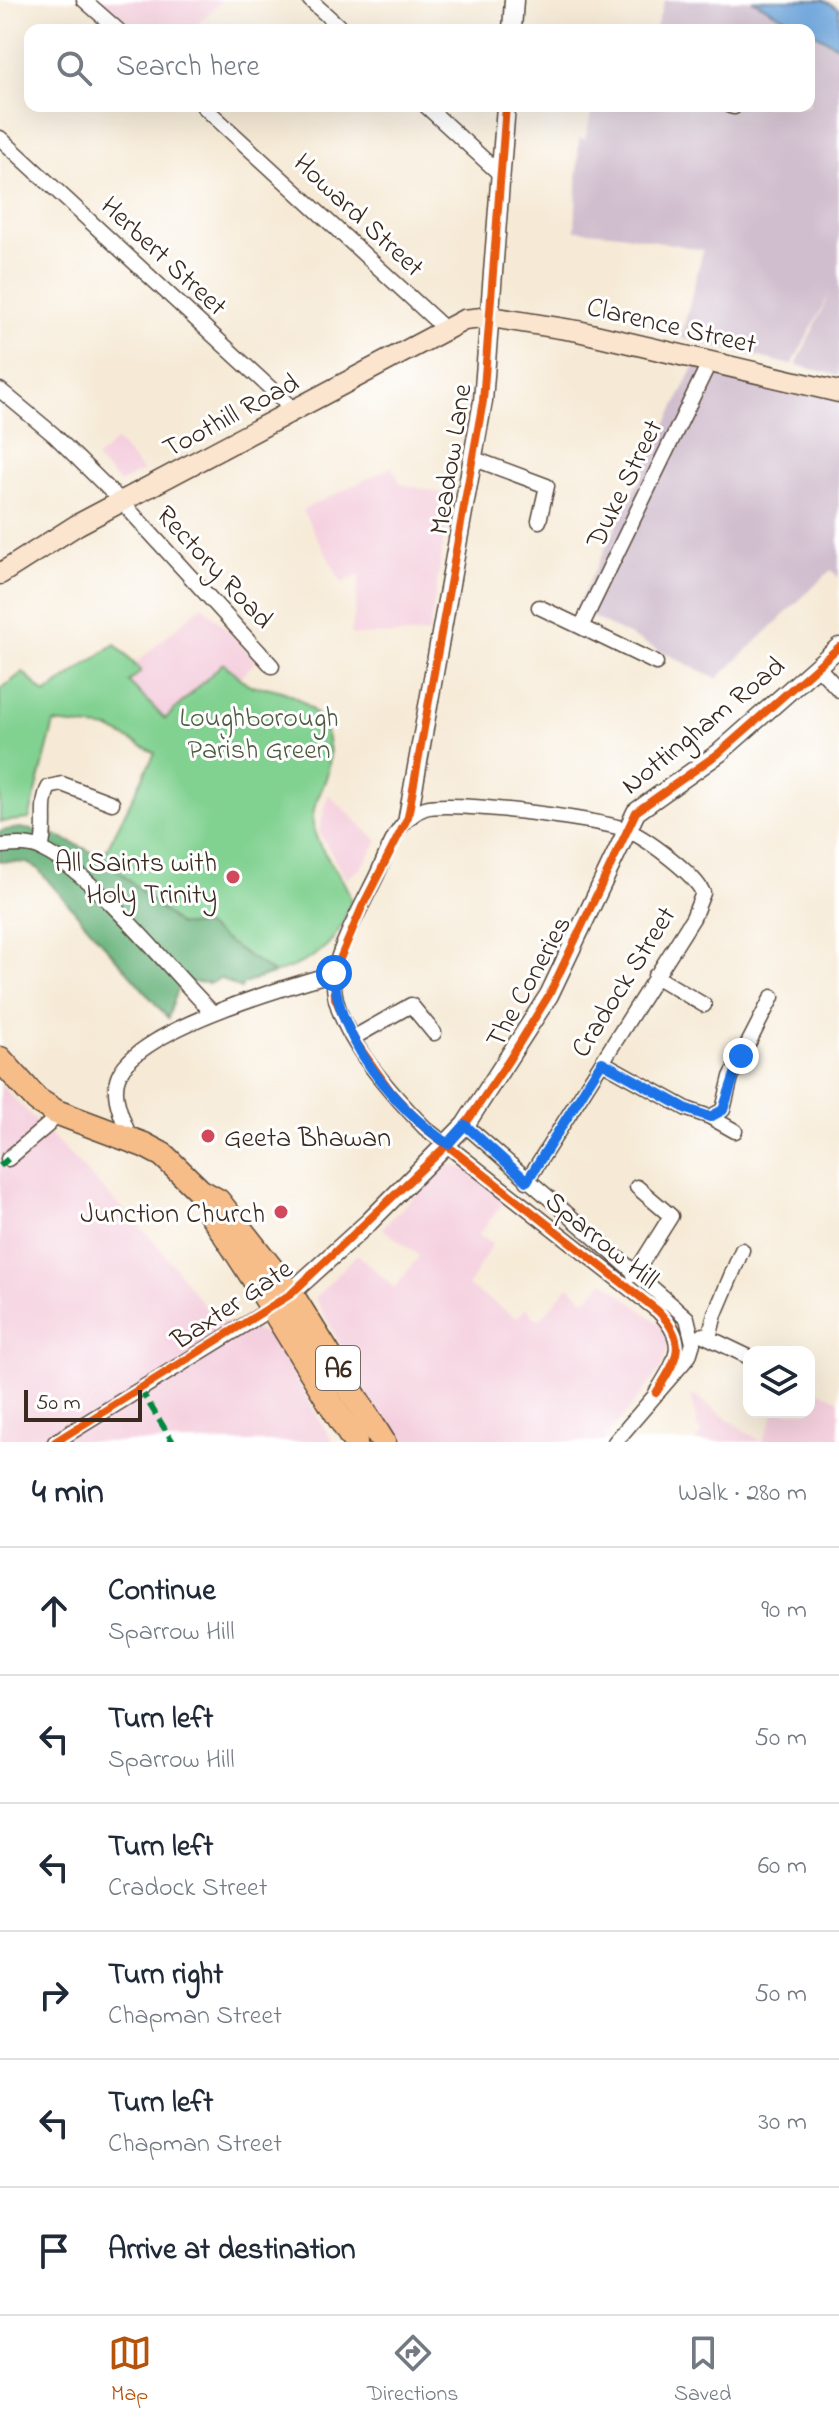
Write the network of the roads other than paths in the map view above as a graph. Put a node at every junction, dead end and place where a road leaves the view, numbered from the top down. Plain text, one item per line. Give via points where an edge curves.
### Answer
1 (84, 0) edge
2 (310, 0) edge
3 (514, 0) edge
4 (111, 24) edge
5 (336, 24) edge
6 (512, 24) edge
7 (210, 112) edge
8 (433, 112) edge
9 (506, 112) edge
10 (0, 138) edge
11 (501, 175) junction
12 (491, 317) junction
13 (444, 328) junction
14 (710, 361) junction
15 (0, 390) edge
16 (839, 392) edge
17 (295, 411) junction
18 (472, 458) junction
19 (122, 502) junction
20 (539, 521) dead end
21 (0, 574) edge
22 (539, 607) dead end
23 (581, 627) junction
24 (839, 647) edge
25 (656, 663) dead end
26 (272, 666) dead end
27 (817, 666) junction
28 (839, 690) edge
29 (112, 803) dead end
30 (408, 817) junction
31 (625, 829) junction
32 (0, 846) edge
33 (41, 849) junction
34 (334, 973) junction
35 (655, 976) junction
36 (772, 997) dead end
37 (704, 1005) dead end
38 (213, 1013) junction
39 (434, 1033) dead end
40 (353, 1038) junction
41 (0, 1059) edge
42 (602, 1062) junction
43 (56, 1112) junction
44 (710, 1117) junction
45 (465, 1125) junction
46 (735, 1131) dead end
47 (130, 1138) junction
48 (448, 1144) junction
49 (8, 1159) dead end
50 (527, 1181) junction
51 (637, 1187) dead end
52 (742, 1250) dead end
53 (634, 1275) junction
54 (283, 1300) junction
55 (691, 1330) junction
56 (709, 1338) junction
57 (743, 1354) edge
58 (656, 1393) junction
59 (55, 1442) edge
60 (355, 1442) edge
61 (383, 1442) edge
62 (615, 1442) edge

1 - 4 street
2 - 5 street
3 - 6 street
7 - 13 street, Howard Street
8 - 11 street
9 - 11 street, Meadow Lane
10 - 17 street, Herbert Street
11 - 12 street, Meadow Lane
12 - 13 main road, Toothill Road
12 - 14 main road, Clarence Street
12 - 18 street, Meadow Lane
13 - 17 main road, Toothill Road
14 - 16 main road, Clarence Street
14 - 23 street, Duke Street
15 - 19 street, Rectory Road
17 - 19 main road, Toothill Road
18 - 20 street via 547,486
18 - 30 street, Meadow Lane
19 - 21 main road, Toothill Road via 41,545
19 - 26 street, Rectory Road
22 - 23 street
23 - 25 street
24 - 27 street, Nottingham Road
27 - 28 street
27 - 31 street, Nottingham Road via 719,753 645,803
29 - 33 street via 62,784 49,787
30 - 31 street, Nottingham Road via 424,808 463,807
30 - 34 street
31 - 35 street, Cradock Street via 688,873 703,893
31 - 45 street, The Coneries via 555,984
32 - 33 street
33 - 38 street via 92,887
34 - 38 street
34 - 40 street, Sparrow Hill via 335,998
35 - 37 street
35 - 42 street, Cradock Street
36 - 44 street via 731,1077 723,1110
38 - 47 street via 152,1045 119,1075 116,1094
39 - 40 street via 411,1005
40 - 48 street, Sparrow Hill via 392,1093
41 - 43 highway, A6 via 37,1100
42 - 44 street
42 - 50 street, Cradock Street
43 - 47 highway, A6
43 - 49 street
44 - 46 street
45 - 48 street, The Coneries
45 - 50 street, Sparrow Hill
47 - 54 highway, A6 via 163,1155 200,1191 207,1209
48 - 54 street, Baxter Gate
48 - 58 street, Sparrow Hill via 674,1328 674,1364
50 - 53 street, Sparrow Hill
51 - 53 street via 671,1216
52 - 56 street
53 - 55 street, Sparrow Hill via 676,1308
54 - 59 street, Baxter Gate
54 - 60 highway, A6 via 296,1350
54 - 61 highway, A6
55 - 56 street
55 - 58 street via 689,1356
56 - 57 street
58 - 62 street

